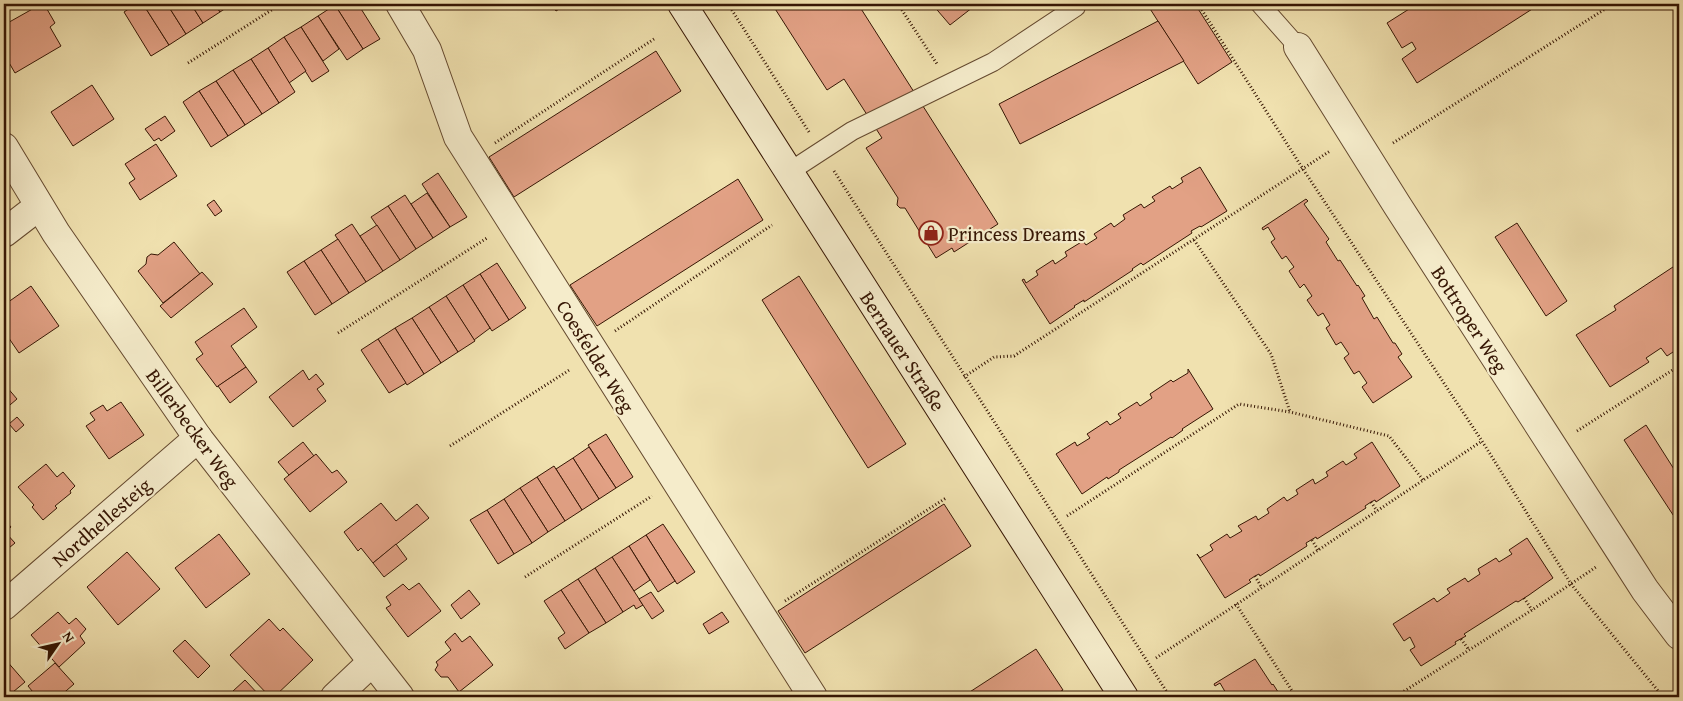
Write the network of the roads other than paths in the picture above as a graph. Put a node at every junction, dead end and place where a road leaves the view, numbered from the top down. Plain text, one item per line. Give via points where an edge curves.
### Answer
1 (400, 4) edge
2 (682, 4) edge
3 (1260, 4) edge
4 (1076, 7) dead end
5 (1298, 47) joint
6 (4, 147) edge
7 (789, 172) junction
8 (39, 206) junction
9 (4, 233) edge
10 (198, 438) junction
11 (4, 606) edge
12 (1679, 635) edge
13 (372, 662) junction
14 (335, 697) edge
15 (400, 697) edge
16 (813, 697) edge
17 (1124, 697) edge

1 - 16 street, Coesfelder Weg via 427,50 458,136 471,158
2 - 7 street, Bernauer Straße
3 - 5 lane, Bottroper Weg
4 - 7 lane via 993,62 852,131
5 - 12 street, Bottroper Weg via 1645,590
6 - 8 street, Billerbecker Weg
7 - 17 street, Bernauer Straße
8 - 9 street
8 - 10 street, Billerbecker Weg
10 - 11 street, Nordhellesteig
10 - 13 street, Billerbecker Weg
13 - 14 street
13 - 15 street, Billerbecker Weg

